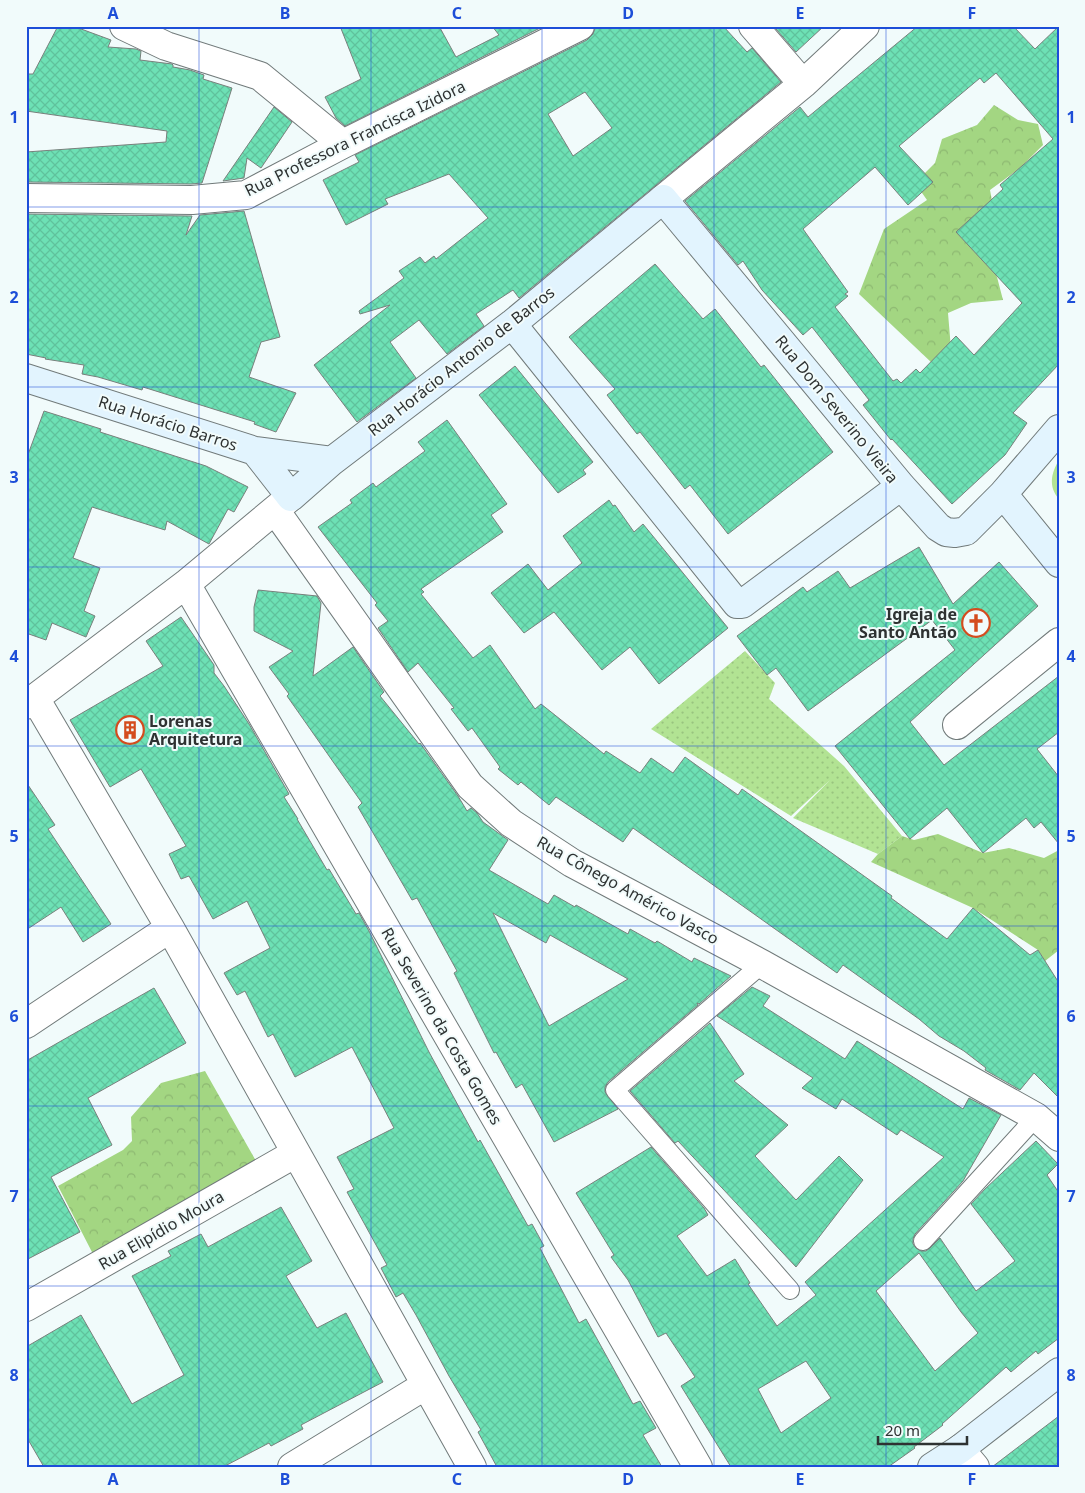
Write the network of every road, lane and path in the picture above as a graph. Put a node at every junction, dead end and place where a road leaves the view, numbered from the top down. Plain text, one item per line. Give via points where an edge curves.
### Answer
1 (124, 26) edge
2 (580, 26) edge
3 (754, 26) edge
4 (865, 26) edge
5 (803, 84) junction
6 (343, 144) junction
7 (26, 198) edge
8 (664, 199) junction
9 (512, 324) junction
10 (26, 378) edge
11 (1059, 429) edge
12 (254, 451) junction
13 (332, 461) junction
14 (901, 486) junction
15 (1003, 494) junction
16 (283, 504) junction
17 (1059, 563) edge
18 (186, 584) junction
19 (1059, 642) edge
20 (35, 693) edge
21 (958, 725) dead end
22 (170, 928) junction
23 (762, 964) junction
24 (26, 1024) edge
25 (1036, 1117) junction
26 (1059, 1137) edge
27 (296, 1154) junction
28 (923, 1241) dead end
29 (790, 1290) dead end
30 (26, 1307) edge
31 (1059, 1372) edge
32 (426, 1385) junction
33 (968, 1458) edge
34 (292, 1467) edge
35 (472, 1467) edge
36 (698, 1467) edge
37 (932, 1467) edge

1 - 6 street via 166,46 260,76
2 - 6 street, Rua Professora Francisca Izidora
3 - 5 street
4 - 5 street, Rua Horácio Antonio de Barros
5 - 8 street, Rua Horácio Antonio de Barros
6 - 7 street, Rua Professora Francisca Izidora via 246,195 192,200
8 - 9 street, Rua Horácio Antonio de Barros
8 - 14 street, Rua Dom Severino Vieira
9 - 13 street, Rua Horácio Antonio de Barros
9 - 14 street, Rua Dom Severino Vieira via 737,604 742,604
10 - 12 street, Rua Horácio Barros
11 - 15 street
12 - 13 street
12 - 16 street, Rua Horácio Barros
13 - 16 street, Rua Horácio Antonio de Barros
14 - 15 street via 938,527 955,533 966,531
15 - 17 street
16 - 18 street, Rua Horácio Antonio de Barros
16 - 23 street, Rua Cônego Américo Vasco via 470,786 511,823 572,863
18 - 20 street, Rua Horácio Antonio de Barros
18 - 36 street, Rua Severino da Costa Gomes
19 - 21 street
20 - 22 street
22 - 24 street
22 - 27 street
23 - 25 street, Rua Cônego Américo Vasco
23 - 29 lane via 615,1090
25 - 26 street, Rua Cônego Américo Vasco
25 - 28 lane
27 - 30 street, Rua Elipídio Moura
27 - 32 street
31 - 33 street
32 - 34 street
32 - 35 street
33 - 37 street

